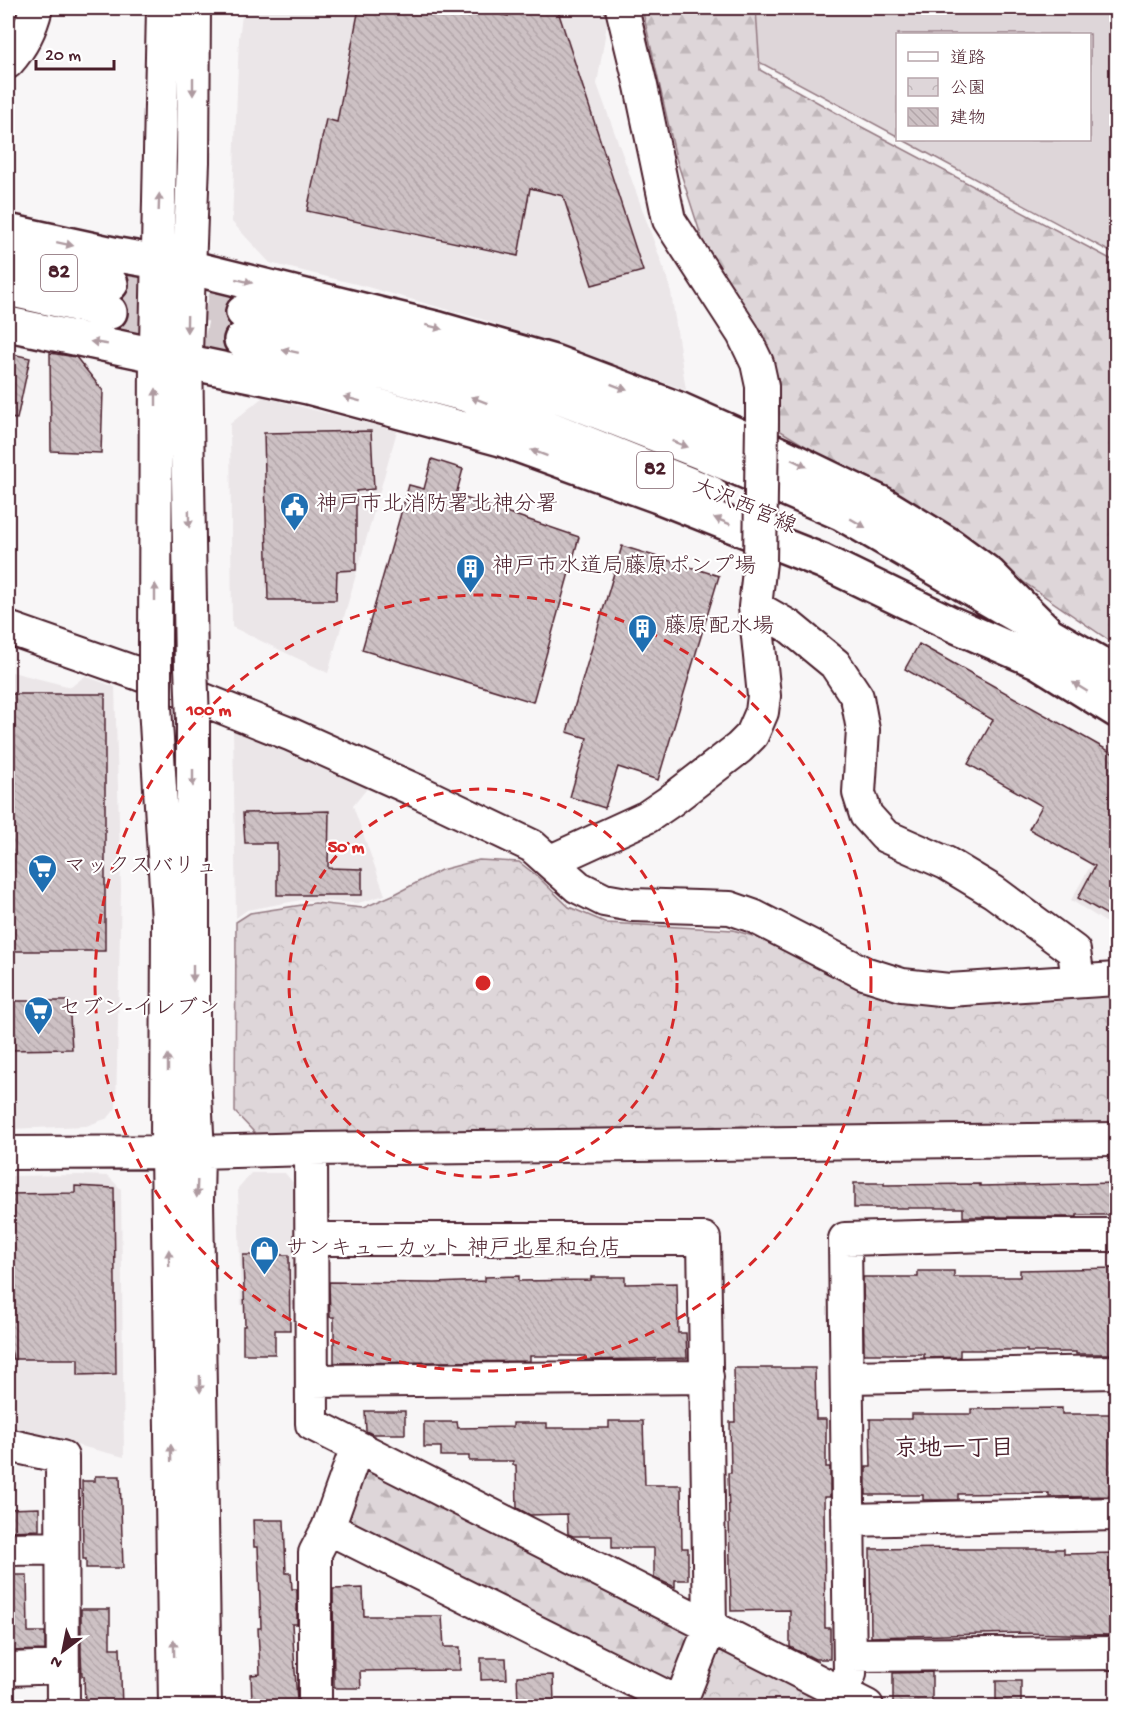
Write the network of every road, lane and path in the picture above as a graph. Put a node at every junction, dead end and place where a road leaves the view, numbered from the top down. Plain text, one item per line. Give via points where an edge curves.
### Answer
1 (36, 8) edge
2 (163, 8) edge
3 (194, 8) edge
4 (621, 8) edge
5 (8, 62) edge
6 (8, 231) edge
7 (8, 262) edge
8 (172, 264) junction
9 (8, 289) edge
10 (8, 324) edge
11 (171, 358) junction
12 (755, 607) junction
13 (8, 627) edge
14 (1047, 632) junction
15 (1044, 664) junction
16 (1116, 673) edge
17 (1116, 710) edge
18 (551, 861) junction
19 (1116, 979) edge
20 (1078, 980) junction
21 (1116, 1139) edge
22 (311, 1149) junction
23 (167, 1152) junction
24 (198, 1152) junction
25 (8, 1153) edge
26 (1116, 1235) edge
27 (311, 1239) junction
28 (1116, 1372) edge
29 (707, 1377) junction
30 (847, 1377) junction
31 (312, 1381) junction
32 (8, 1445) edge
33 (357, 1447) junction
34 (1116, 1514) edge
35 (849, 1520) junction
36 (328, 1528) junction
37 (62, 1548) junction
38 (8, 1549) edge
39 (710, 1628) junction
40 (1116, 1653) edge
41 (850, 1655) junction
42 (63, 1667) junction
43 (8, 1669) edge
44 (854, 1700) edge
45 (681, 1706) edge
46 (63, 1707) edge
47 (175, 1707) edge
48 (205, 1707) edge
49 (315, 1707) edge

1 - 5 street via 30,30
8 -> 2 street
3 -> 8 street via 193,162
4 - 12 street, bridge via 669,220 743,334 757,363 762,386 762,422 760,562
6 -> 8 main road
7 - 9 main road, 82 via 111,298
8 - 11 street
8 -> 14 main road via 439,328 554,362 681,410 881,503 989,574
11 -> 10 main road
15 -> 11 main road via 822,561 501,439 308,387
23 -> 11 street, bridge via 168,920 155,650
11 -> 24 street, bridge via 193,720 193,1057
12 - 18 street via 764,696 752,735 647,817
12 - 20 street via 790,627 835,664 857,697 863,730 859,793 866,815 885,836 975,880 1074,951
13 - 18 street via 292,735 532,846
15 -> 14 main road, 大沢西宮線 / 82 via 919,590 789,525 466,395 353,364 242,326 442,359 558,396 695,449 841,513
14 - 16 main road, 大沢西宮線 / 82
17 -> 15 main road, 大沢西宮線 / 82
18 - 20 street via 578,887 604,900 738,911 864,973 902,985 949,990
19 - 20 street
21 - 22 street
22 - 24 street
22 - 27 street
23 - 24 street
23 - 25 street
47 -> 23 street
24 -> 48 street
26 - 30 street via 845,1239
27 - 29 street via 704,1239
27 - 31 street
28 - 30 street
29 - 31 street
29 - 39 street
30 - 35 street
31 - 33 street via 312,1424
32 - 37 street via 62,1457
33 - 36 street
33 - 39 street
34 - 35 street
35 - 41 street
36 - 45 street
36 - 49 street via 315,1553
37 - 38 street
37 - 42 street
39 - 44 street
39 - 45 street
40 - 41 street
41 - 44 street
42 - 43 street
42 - 46 street

